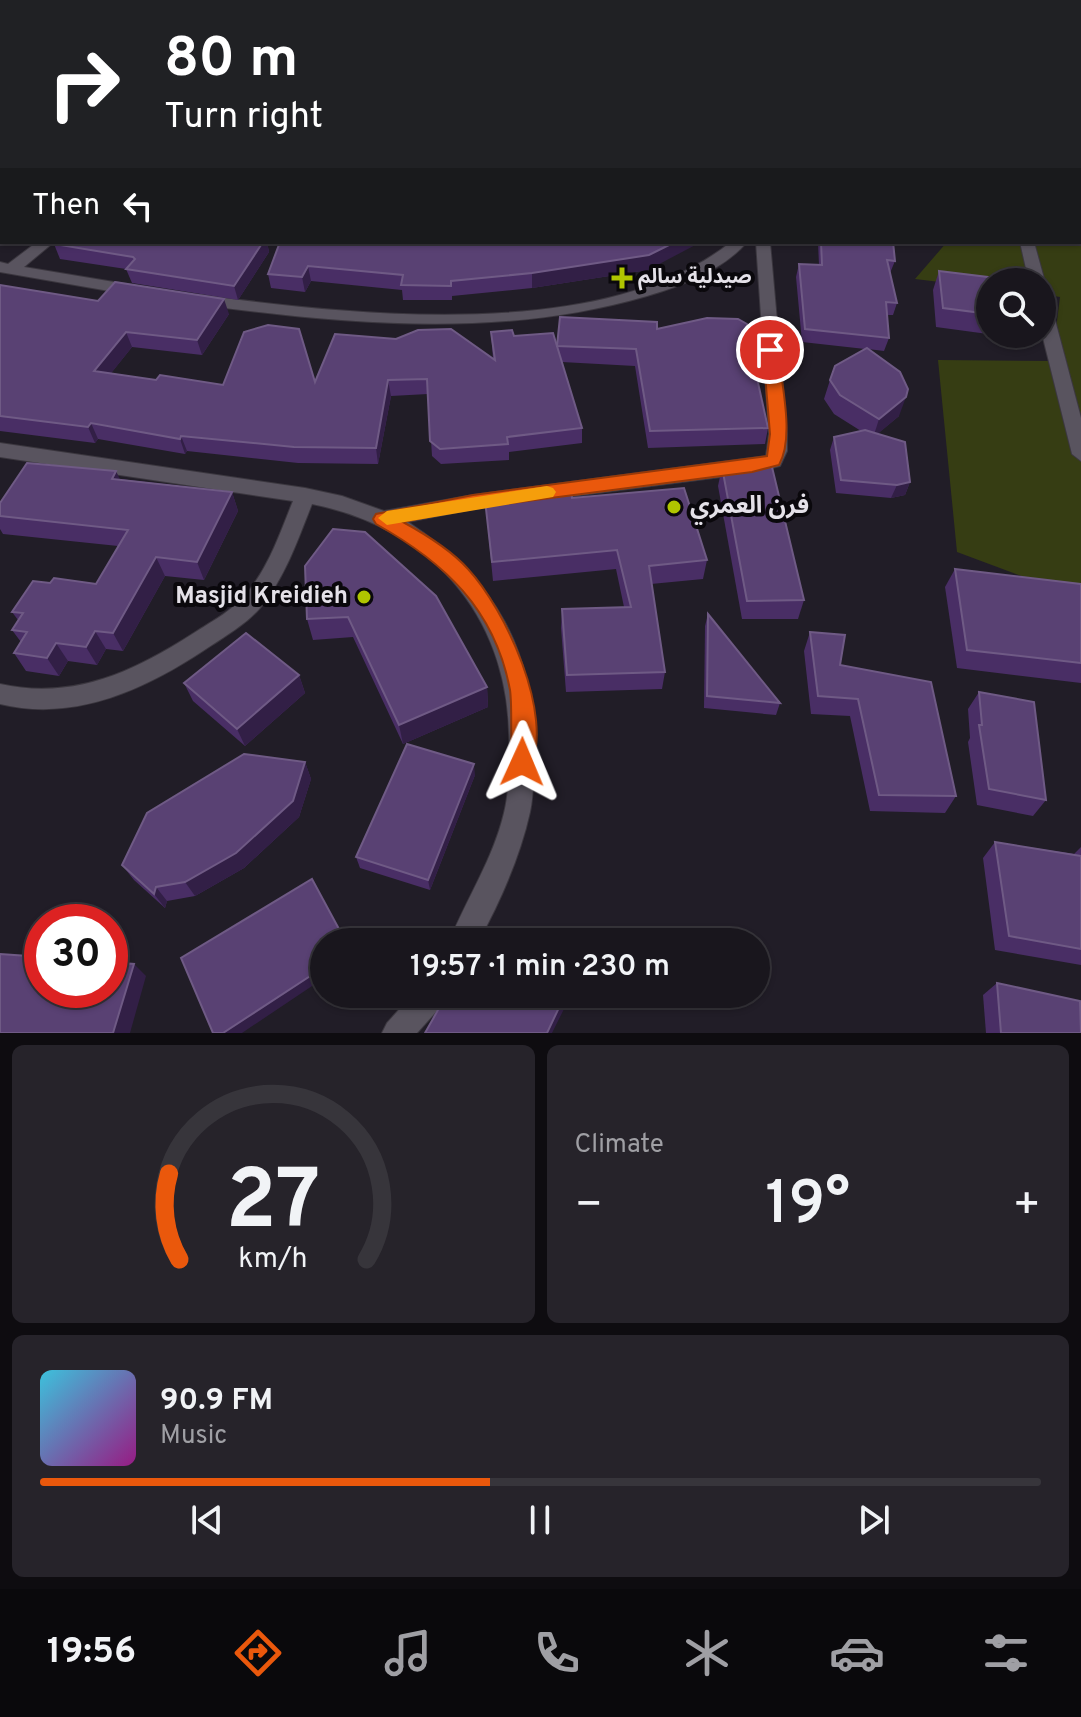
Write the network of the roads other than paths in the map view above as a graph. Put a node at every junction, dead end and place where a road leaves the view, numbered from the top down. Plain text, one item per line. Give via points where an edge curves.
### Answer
1 (44, 244) edge
2 (737, 244) edge
3 (763, 244) edge
4 (1028, 244) edge
5 (6, 268) edge
6 (1034, 268) edge
7 (1056, 348) edge
8 (1077, 422) edge
9 (0, 450) edge
10 (1081, 454) edge
11 (305, 496) junction
12 (383, 519) junction
13 (0, 694) edge
14 (469, 928) edge
15 (420, 1008) edge
16 (397, 1033) edge

1 - 5 street
2 - 5 street via 702,269 630,296 546,314 437,322 169,296
3 - 12 street via 778,434 773,461
4 - 6 street
7 - 8 street
8 - 10 street
9 - 11 street
11 - 12 street
11 - 13 street via 253,602 158,670 99,692 46,698
12 - 14 street via 460,572 504,641 520,689 525,737 518,811
15 - 16 street

